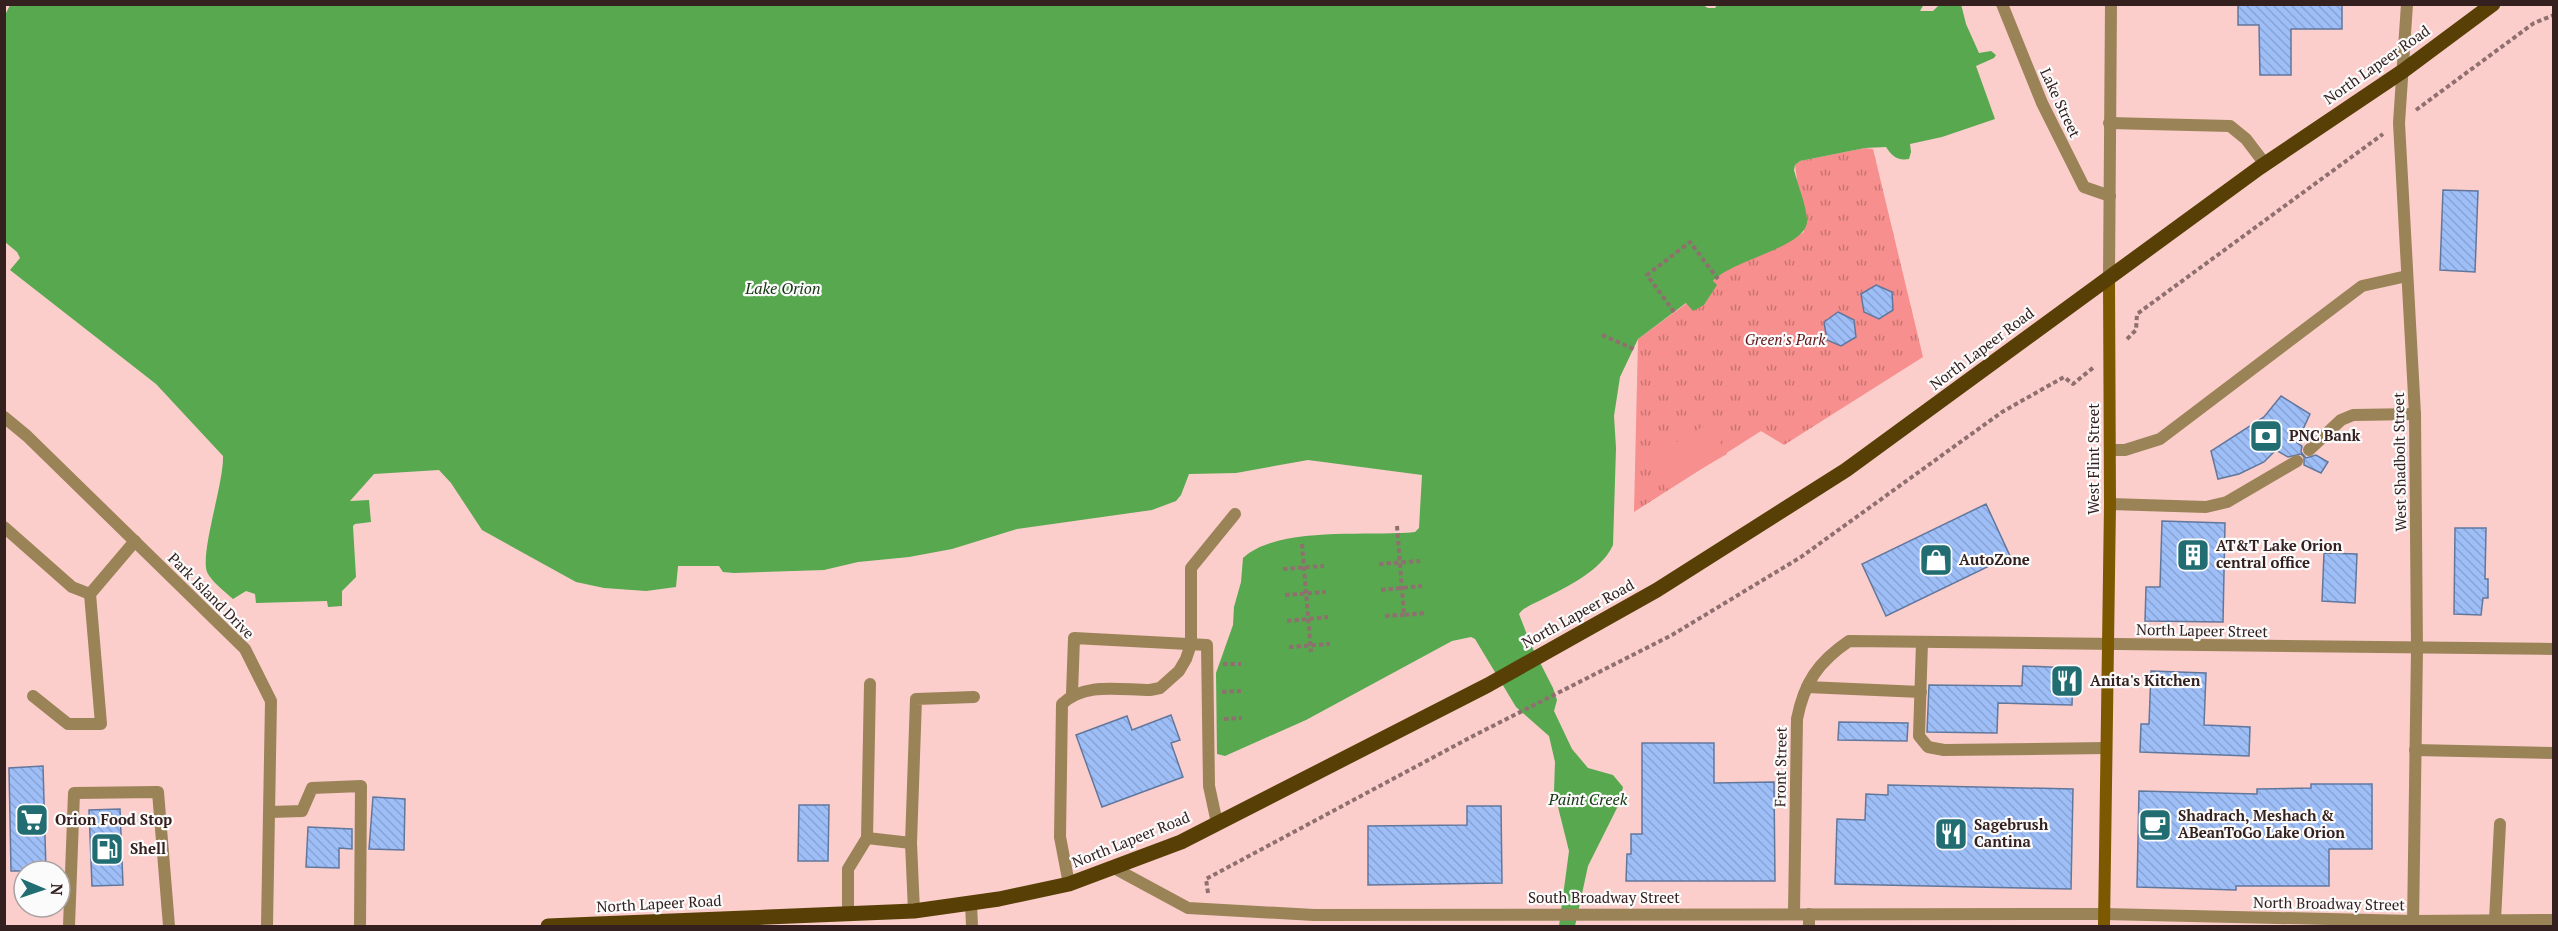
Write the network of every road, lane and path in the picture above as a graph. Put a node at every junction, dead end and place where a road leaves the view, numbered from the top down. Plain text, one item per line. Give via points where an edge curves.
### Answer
1 (2002, 4) edge
2 (2111, 4) edge
3 (2407, 4) edge
4 (2493, 4) edge
5 (2553, 15) edge
6 (2403, 71) junction
7 (2109, 123) junction
8 (2399, 123) junction
9 (2265, 164) junction
10 (2110, 196) junction
11 (2407, 276) junction
12 (2109, 278) junction
13 (1718, 279) dead end
14 (1674, 312) dead end
15 (1602, 336) dead end
16 (1634, 349) dead end
17 (2108, 356) junction
18 (2415, 414) junction
19 (4, 417) edge
20 (2110, 450) junction
21 (2308, 450) dead end
22 (2297, 461) dead end
23 (2110, 504) junction
24 (1235, 514) dead end
25 (1397, 526) dead end
26 (4, 527) edge
27 (135, 541) junction
28 (1302, 544) dead end
29 (1419, 561) dead end
30 (1400, 562) junction
31 (1379, 564) dead end
32 (1324, 566) dead end
33 (1304, 567) junction
34 (1283, 569) dead end
35 (1422, 586) dead end
36 (1402, 588) junction
37 (1381, 590) dead end
38 (1326, 592) dead end
39 (90, 594) junction
40 (1306, 594) junction
41 (1285, 595) dead end
42 (1424, 613) dead end
43 (1404, 615) junction
44 (1385, 616) dead end
45 (1328, 617) dead end
46 (1308, 619) junction
47 (1287, 621) dead end
48 (1849, 641) joint
49 (1922, 642) junction
50 (1191, 644) junction
51 (1330, 644) dead end
52 (2108, 645) junction
53 (1310, 646) junction
54 (1289, 647) dead end
55 (2417, 649) junction
56 (2553, 649) edge
57 (1311, 652) dead end
58 (870, 684) dead end
59 (1807, 687) junction
60 (1241, 691) dead end
61 (1221, 692) dead end
62 (1920, 692) junction
63 (1072, 694) junction
64 (33, 696) dead end
65 (974, 697) dead end
66 (2106, 748) junction
67 (2415, 750) junction
68 (2553, 753) edge
69 (270, 812) junction
70 (1217, 823) junction
71 (2499, 824) dead end
72 (867, 838) junction
73 (911, 843) junction
74 (1114, 868) junction
75 (1070, 884) junction
76 (971, 903) junction
77 (1210, 909) junction
78 (914, 911) junction
79 (1794, 913) junction
80 (849, 914) junction
81 (1809, 914) junction
82 (2104, 920) edge
83 (2495, 920) junction
84 (2553, 920) edge
85 (747, 922) edge
86 (2413, 924) edge
87 (630, 925) edge
88 (69, 927) edge
89 (169, 927) edge
90 (267, 927) edge
91 (360, 927) edge
92 (548, 927) edge
93 (972, 927) edge
94 (1809, 927) edge

1 - 10 street, Lake Street via 2042,103 2084,187
2 - 7 street, West Flint Street
3 - 6 street, West Shadbolt Street
4 - 6 main road, North Lapeer Road
5 - 8 path via 2534,23
6 - 8 street, West Shadbolt Street
6 - 9 main road, North Lapeer Road
7 - 9 street via 2230,126
7 - 10 street, West Flint Street
8 - 11 street, West Shadbolt Street
8 - 17 path via 2137,314 2136,330
9 - 12 main road, North Lapeer Road
10 - 12 street, West Flint Street
11 - 18 street, West Shadbolt Street
11 - 20 street via 2362,286 2160,439 2125,450
12 - 17 main road, West Flint Street
12 - 70 main road, North Lapeer Road via 1846,470 1657,590 1488,685
13 - 14 path via 1690,242 1647,275
15 - 16 path
17 - 20 main road, West Flint Street
17 - 77 path via 2073,384 2064,377 2002,412 1801,557 1672,635 1206,879
18 - 21 street via 2353,415 2341,420
18 - 55 street, West Shadbolt Street
19 - 27 street, Park Island Drive
20 - 23 main road, West Flint Street
22 - 23 street via 2227,502 2206,507
23 - 52 main road, West Flint Street
24 - 50 street via 1191,568
25 - 30 path
26 - 39 street via 72,587
27 - 39 street
27 - 69 street, Park Island Drive via 244,648 271,701
28 - 33 path
29 - 30 path
30 - 31 path
30 - 36 path
32 - 33 path
33 - 34 path
33 - 40 path
35 - 36 path
36 - 37 path
36 - 43 path
38 - 40 path
39 - 64 street via 101,724 68,724
40 - 41 path
40 - 46 path
42 - 43 path
43 - 44 path
45 - 46 path
46 - 47 path
46 - 53 path
48 - 49 street, North Lapeer Street
48 - 59 street, Front Street via 1832,653
49 - 52 street, North Lapeer Street
49 - 62 street
50 - 63 street via 1179,671 1160,688 1086,689
50 - 63 street via 1074,638
50 - 70 street via 1207,645 1209,786
51 - 53 path
52 - 55 street, North Lapeer Street
52 - 66 main road, West Flint Street
53 - 54 path
53 - 57 path
55 - 56 street, North Lapeer Street
55 - 67 street, West Shadbolt Street
58 - 72 street
59 - 62 street
59 - 79 street, Front Street via 1797,719
60 - 61 path
62 - 66 street via 1919,736 1928,747
63 - 75 street via 1062,704 1060,826
65 - 73 street via 916,699
66 - 82 main road, West Flint Street
67 - 68 street
67 - 86 street, West Shadbolt Street
69 - 90 street, Park Island Drive
69 - 91 street via 302,812 312,788 361,786
70 - 74 main road, North Lapeer Road
71 - 83 street
72 - 73 street
72 - 80 street via 848,869
73 - 78 street
74 - 75 main road, North Lapeer Road
74 - 77 street, South Broadway Street via 1188,908
75 - 76 main road, North Lapeer Road
76 - 78 main road, North Lapeer Road
76 - 93 street
77 - 79 street, South Broadway Street via 1314,915
78 - 80 main road, North Lapeer Road
79 - 81 street, South Broadway Street
80 - 85 main road, North Lapeer Road
81 - 82 street, South Broadway Street
81 - 94 street
82 - 86 street, North Broadway Street
83 - 84 street, North Broadway Street
83 - 86 street, North Broadway Street
85 - 87 main road, North Lapeer Road
87 - 92 main road, North Lapeer Road
88 - 89 street via 74,793 158,792

